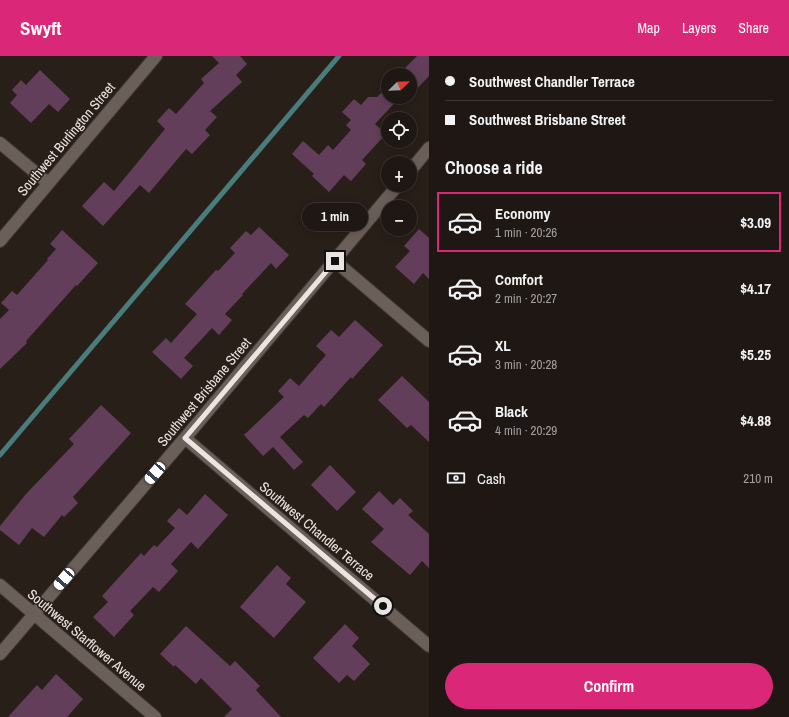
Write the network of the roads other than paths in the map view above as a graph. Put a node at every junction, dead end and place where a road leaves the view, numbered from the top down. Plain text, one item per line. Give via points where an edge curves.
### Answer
1 (156, 56) edge
2 (0, 142) edge
3 (429, 148) edge
4 (417, 163) edge
5 (48, 184) junction
6 (392, 192) edge
7 (0, 241) edge
8 (335, 261) junction
9 (429, 341) edge
10 (185, 438) junction
11 (0, 585) edge
12 (33, 614) junction
13 (429, 646) edge
14 (0, 654) edge
15 (155, 717) edge

1 - 5 street, Southwest Burlington Street
2 - 5 street
3 - 4 street
5 - 7 street, Southwest Burlington Street
6 - 8 street, Southwest Brisbane Street
8 - 9 street
8 - 10 street, Southwest Brisbane Street
10 - 12 street, Southwest Brisbane Street
10 - 13 street, Southwest Chandler Terrace
11 - 12 street, Southwest Starflower Avenue
12 - 14 street, Southwest Brisbane Street
12 - 15 street, Southwest Starflower Avenue

